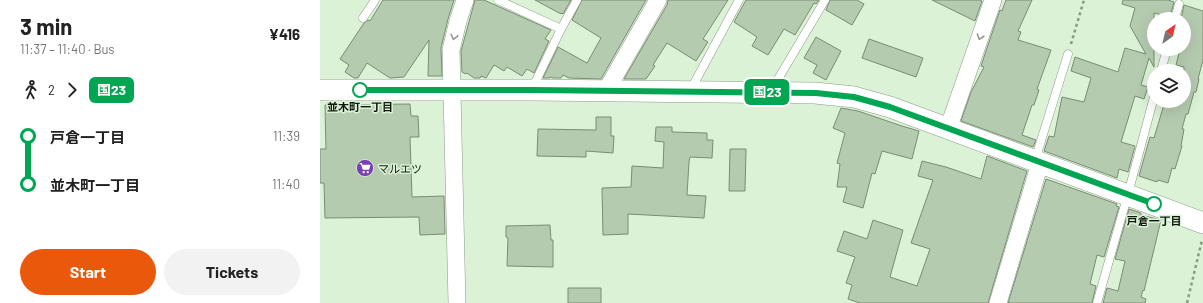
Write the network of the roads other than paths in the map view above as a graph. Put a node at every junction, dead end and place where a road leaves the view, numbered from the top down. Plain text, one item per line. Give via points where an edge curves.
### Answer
1 (375, 0) edge
2 (465, 0) edge
3 (498, 0) edge
4 (577, 0) edge
5 (658, 0) edge
6 (739, 0) edge
7 (825, 0) edge
8 (993, 0) edge
9 (1178, 4) dead end
10 (1176, 12) edge
11 (363, 18) dead end
12 (561, 29) junction
13 (1068, 54) road end
14 (320, 90) edge
15 (532, 90) junction
16 (452, 91) junction
17 (606, 91) junction
18 (690, 92) junction
19 (771, 92) junction
20 (1151, 108) edge
21 (948, 129) junction
22 (1037, 162) junction
23 (1128, 194) junction
24 (1203, 223) edge
25 (457, 303) edge
26 (998, 303) edge
27 (1097, 303) edge

1 - 11 lane
2 -> 16 street via 451,50
3 - 12 lane
4 - 12 lane
5 - 17 street
6 - 18 lane
7 - 19 lane
8 -> 21 street
9 - 10 lane
12 - 15 lane
13 - 22 lane
14 - 16 street
15 - 16 street
15 - 17 street
16 - 25 street
17 - 18 street
18 - 19 street
19 - 21 street via 854,97 890,107
20 - 23 lane
21 - 22 street
22 - 23 street
22 - 26 street
23 - 24 street
23 - 27 lane

